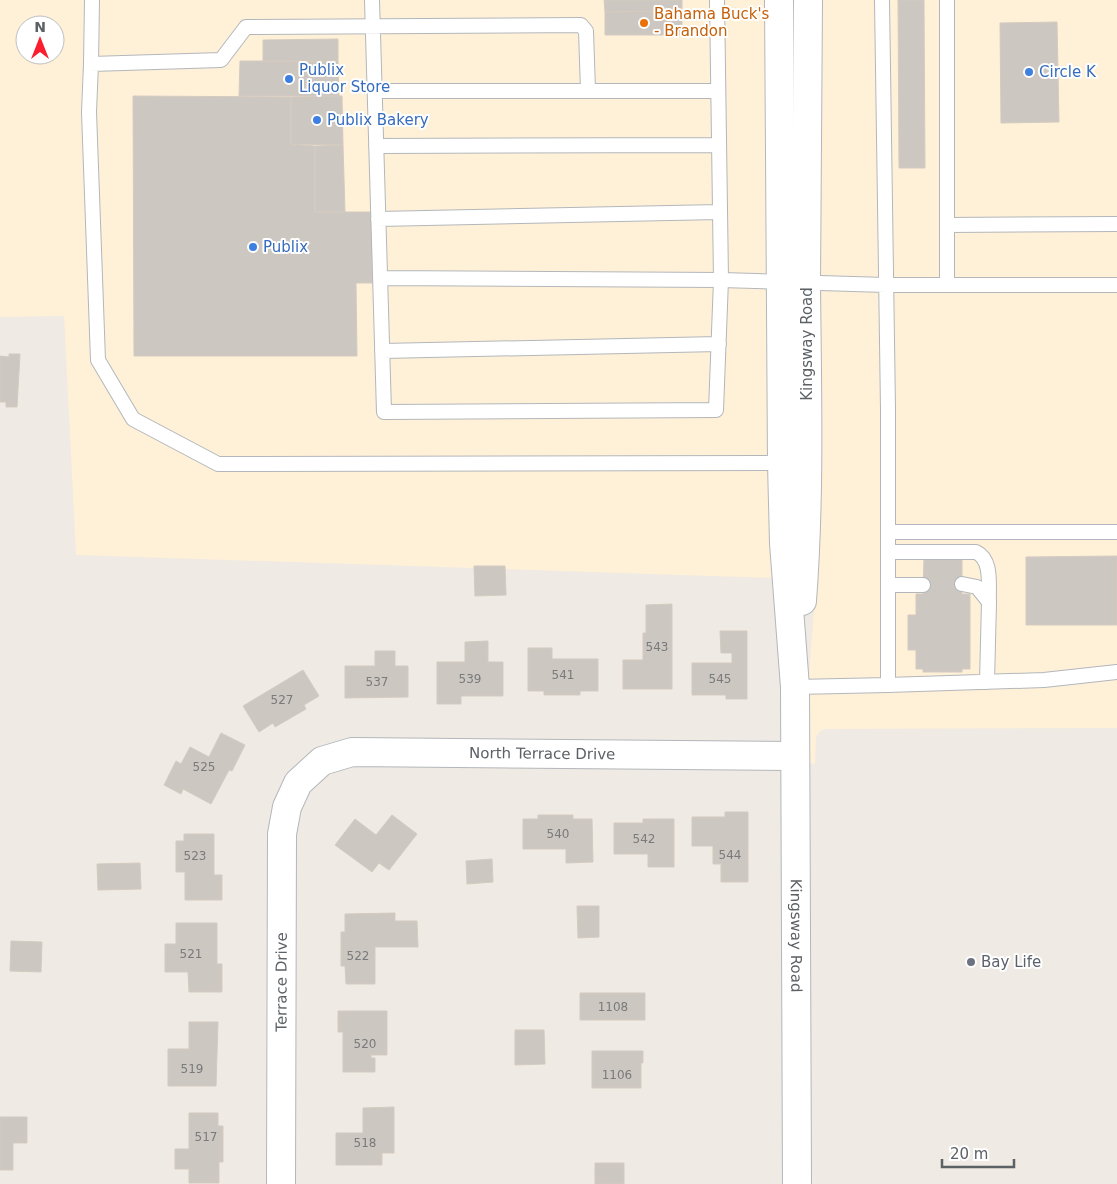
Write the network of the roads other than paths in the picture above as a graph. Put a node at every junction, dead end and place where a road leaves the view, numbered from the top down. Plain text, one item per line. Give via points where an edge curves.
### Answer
1 (92, 0) edge
2 (372, 0) edge
3 (718, 0) edge
4 (779, 0) edge
5 (808, 0) edge
6 (882, 0) edge
7 (947, 0) edge
8 (373, 25) junction
9 (91, 64) junction
10 (588, 90) junction
11 (374, 91) junction
12 (718, 91) junction
13 (719, 145) junction
14 (376, 146) junction
15 (720, 212) junction
16 (378, 219) junction
17 (1117, 224) edge
18 (947, 225) junction
19 (380, 278) junction
20 (722, 280) junction
21 (793, 283) junction
22 (886, 285) junction
23 (947, 285) junction
24 (1117, 285) edge
25 (719, 344) junction
26 (382, 351) junction
27 (782, 463) junction
28 (888, 532) junction
29 (1117, 532) edge
30 (888, 552) junction
31 (962, 584) dead end
32 (889, 585) junction
33 (923, 585) dead end
34 (988, 602) junction
35 (1117, 672) edge
36 (987, 682) junction
37 (888, 685) junction
38 (795, 687) junction
39 (795, 756) junction
40 (298, 783) joint
41 (281, 1184) edge
42 (797, 1184) edge

1 - 9 lane
2 - 8 lane
3 - 12 lane
4 - 21 street, Kingsway Road
5 - 21 street, Kingsway Road
6 - 22 lane
7 - 18 lane
8 - 9 lane via 246,27 221,60
8 - 10 lane via 581,25 586,31
8 - 11 lane
9 - 27 lane via 89,112 98,360 133,419 218,464
10 - 11 lane
10 - 12 lane
11 - 14 lane
12 - 13 lane
13 - 14 lane
13 - 15 lane
14 - 16 lane
15 - 16 lane
15 - 20 lane
16 - 19 lane
17 - 18 lane
18 - 23 lane
19 - 20 lane
19 - 26 lane
20 - 21 lane
20 - 25 lane
21 - 22 lane
21 - 27 street, Kingsway Road
21 - 38 street, Kingsway Road via 807,523
22 - 23 lane
22 - 28 lane
23 - 24 lane
25 - 26 lane
25 - 26 lane via 716,410 384,412
27 - 38 street, Kingsway Road via 784,543
28 - 29 lane
28 - 30 lane
30 - 32 lane
30 - 34 lane via 976,552 983,555 987,563
31 - 34 lane via 977,587
32 - 33 lane
32 - 37 lane
34 - 36 lane
35 - 36 lane
36 - 37 lane
37 - 38 lane
38 - 39 street, Kingsway Road
39 - 40 street, North Terrace Drive via 352,752 322,761
39 - 42 street, Kingsway Road
40 - 41 street, Terrace Drive via 287,807 282,834

